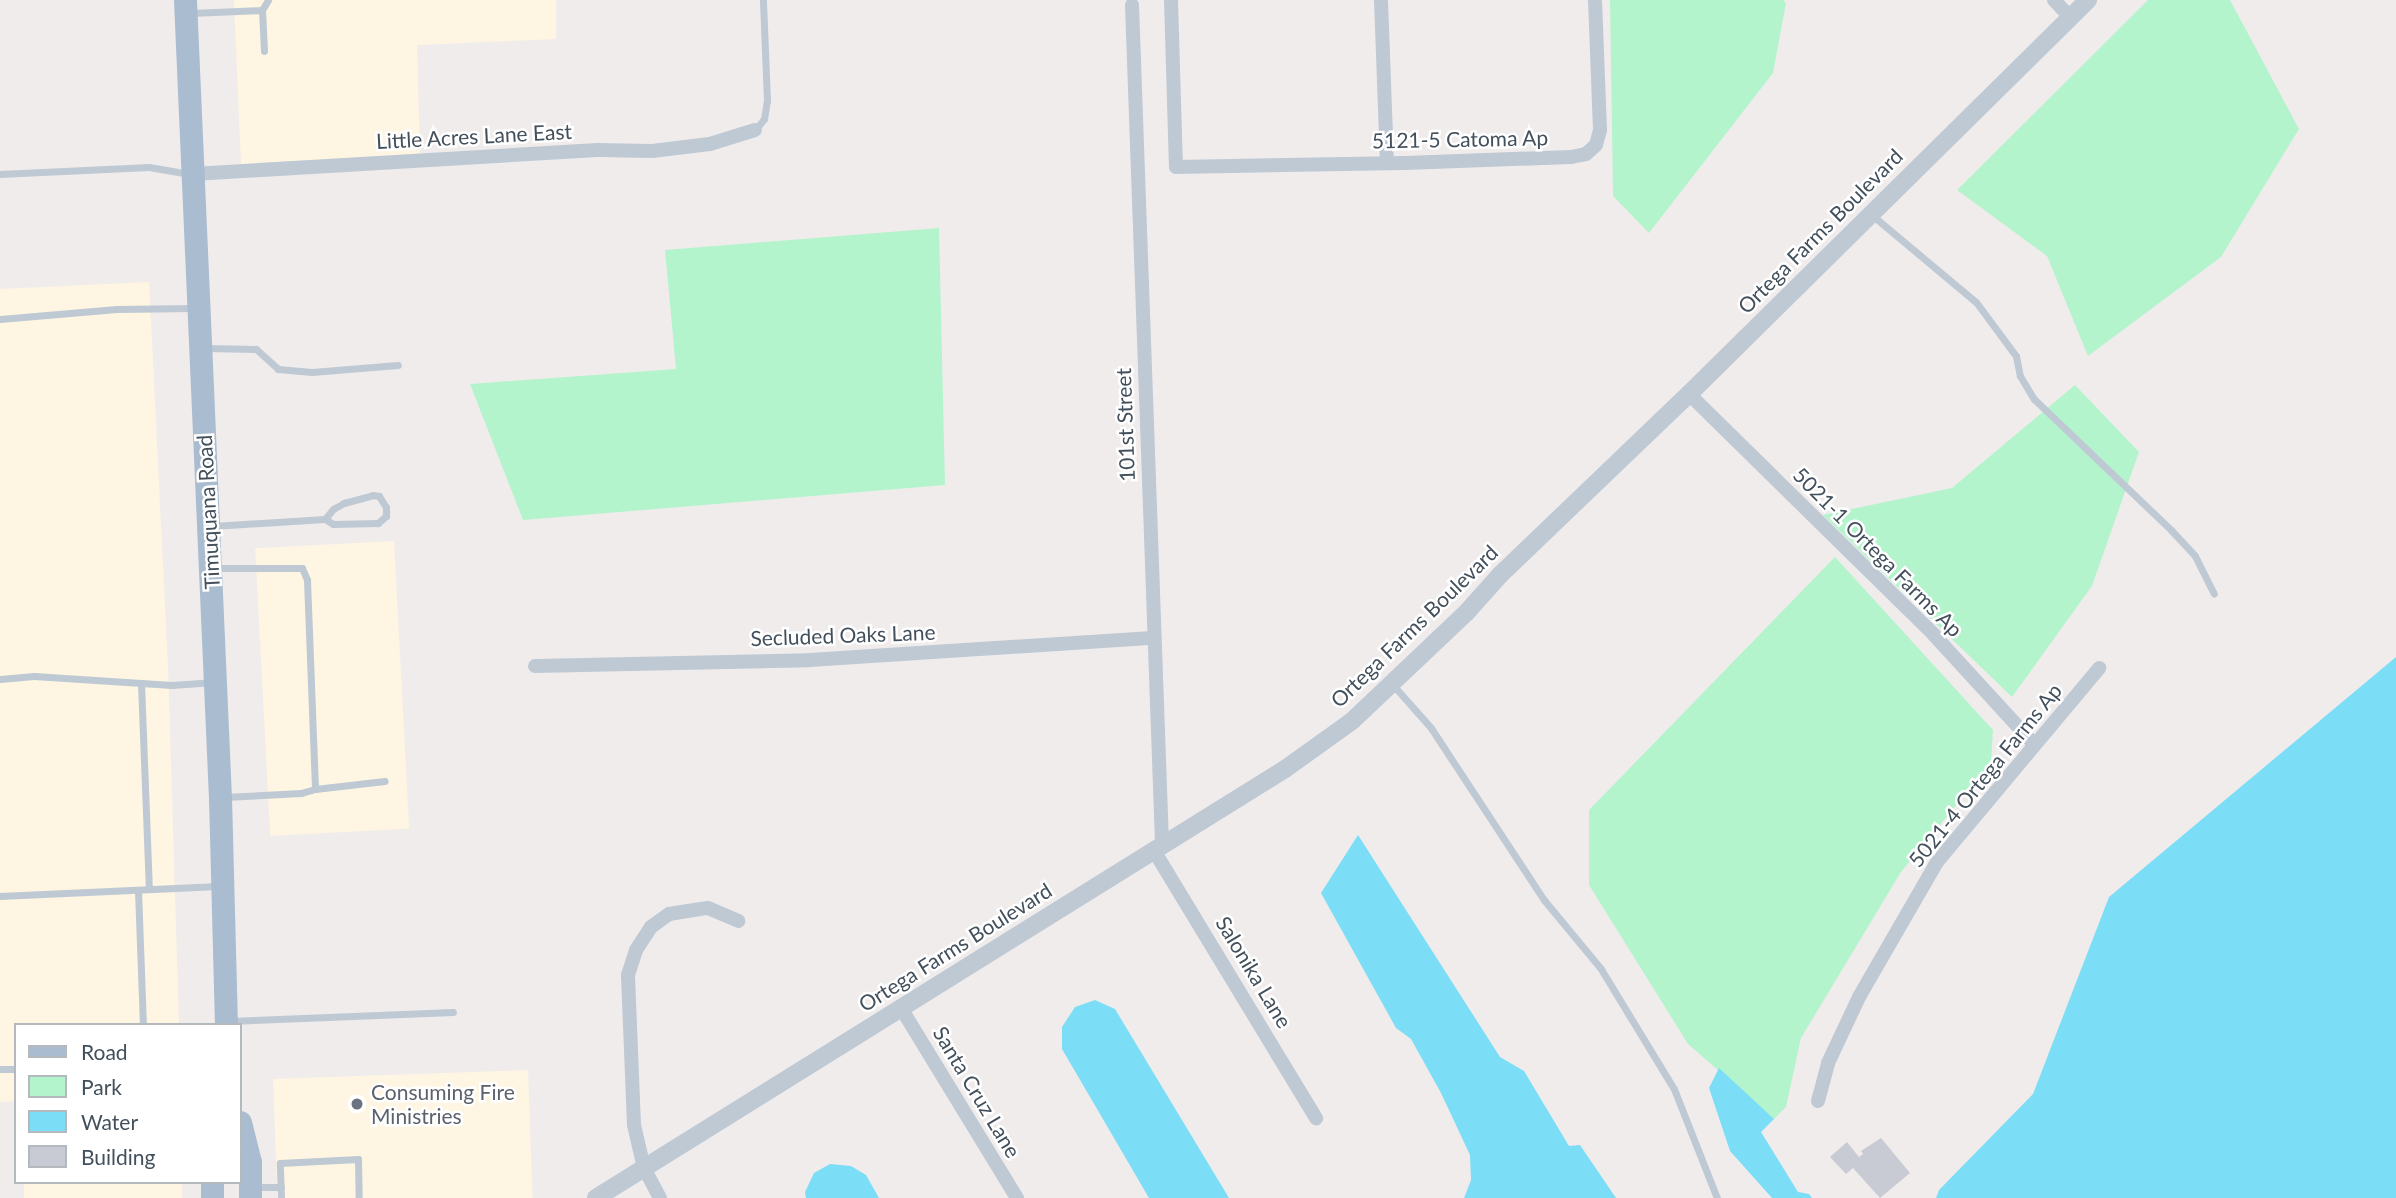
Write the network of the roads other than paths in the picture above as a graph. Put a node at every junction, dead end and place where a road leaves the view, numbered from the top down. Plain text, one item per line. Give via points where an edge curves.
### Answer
1 (268, 0) edge
2 (763, 0) edge
3 (1171, 0) edge
4 (1381, 0) edge
5 (1595, 0) edge
6 (2054, 0) edge
7 (2088, 0) edge
8 (1132, 5) dead end
9 (185, 7) edge
10 (262, 10) junction
11 (2071, 18) junction
12 (264, 51) dead end
13 (755, 130) joint
14 (1387, 161) junction
15 (0, 174) edge
16 (193, 174) junction
17 (1870, 213) junction
18 (199, 308) junction
19 (0, 319) edge
20 (201, 348) junction
21 (398, 365) dead end
22 (1689, 394) junction
23 (325, 519) junction
24 (209, 526) junction
25 (211, 568) junction
26 (2214, 594) dead end
27 (1152, 638) junction
28 (535, 666) dead end
29 (2099, 668) dead end
30 (0, 679) edge
31 (215, 682) junction
32 (141, 683) junction
33 (1393, 685) junction
34 (2034, 744) junction
35 (385, 781) dead end
36 (315, 789) junction
37 (220, 797) junction
38 (1158, 846) junction
39 (223, 886) junction
40 (149, 889) junction
41 (138, 890) junction
42 (0, 896) edge
43 (738, 921) dead end
44 (901, 1008) junction
45 (453, 1012) dead end
46 (143, 1023) edge
47 (226, 1023) edge
48 (1818, 1101) dead end
49 (1316, 1118) dead end
50 (242, 1130) edge
51 (644, 1168) junction
52 (281, 1187) junction
53 (250, 1193) edge
54 (281, 1198) edge
55 (359, 1198) edge
56 (596, 1198) edge
57 (660, 1198) edge
58 (1017, 1198) edge
59 (1717, 1198) edge

1 - 10 lane
2 - 13 lane via 767,101 764,119
3 - 14 street, 5121-5 Catoma Ap via 1176,167
4 - 14 street
5 - 14 street, 5121-5 Catoma Ap via 1600,130 1596,145 1586,154
6 - 11 street
7 - 11 street, Ortega Farms Boulevard
8 - 27 street, 101st Street
9 - 10 lane
9 - 16 main road, Timuquana Road
10 - 12 lane
11 - 17 street, Ortega Farms Boulevard
13 - 16 street, Little Acres Lane East via 710,144 652,151 597,150
15 - 16 lane via 149,167
16 - 18 main road, Timuquana Road
17 - 22 street, Ortega Farms Boulevard
17 - 26 lane via 1976,302 2016,356 2020,376 2034,399 2171,530 2194,556
18 - 19 lane via 117,309
18 - 20 main road, Timuquana Road
20 - 21 lane via 256,349 278,369 312,372
20 - 24 main road, Timuquana Road
22 - 33 street, Ortega Farms Boulevard
22 - 34 street, 5021-1 Ortega Farms Ap via 1934,635
23 - 23 lane via 333,509 354,499 379,496 386,507 386,516 378,523 332,524
23 - 24 lane
24 - 25 main road, Timuquana Road
25 - 31 main road, Timuquana Road
25 - 36 lane via 302,568 307,580
27 - 28 street, Secluded Oaks Lane via 810,660
27 - 38 street, 101st Street
29 - 34 street, 5021-4 Ortega Farms Ap
30 - 32 lane via 34,676
31 - 32 lane
31 - 37 main road, Timuquana Road
32 - 40 lane
33 - 38 street, Ortega Farms Boulevard via 1284,769
33 - 59 lane via 1431,727 1544,900 1601,970 1674,1088
34 - 48 street, 5021-4 Ortega Farms Ap via 1937,862 1859,997 1828,1063
35 - 36 lane
36 - 37 lane
37 - 39 main road, Timuquana Road
38 - 44 street, Ortega Farms Boulevard
38 - 49 street, Salonika Lane
39 - 40 lane
39 - 47 main road, Timuquana Road
40 - 41 lane
41 - 42 lane
41 - 46 lane
43 - 51 street via 708,908 678,911 651,927 636,950 628,975 634,1125
44 - 51 street, Ortega Farms Boulevard
44 - 58 street, Santa Cruz Lane
45 - 47 lane
50 - 53 main road via 250,1162
51 - 56 street, Ortega Farms Boulevard
51 - 57 street
52 - 53 lane
52 - 54 lane
52 - 55 lane via 281,1163 358,1159

